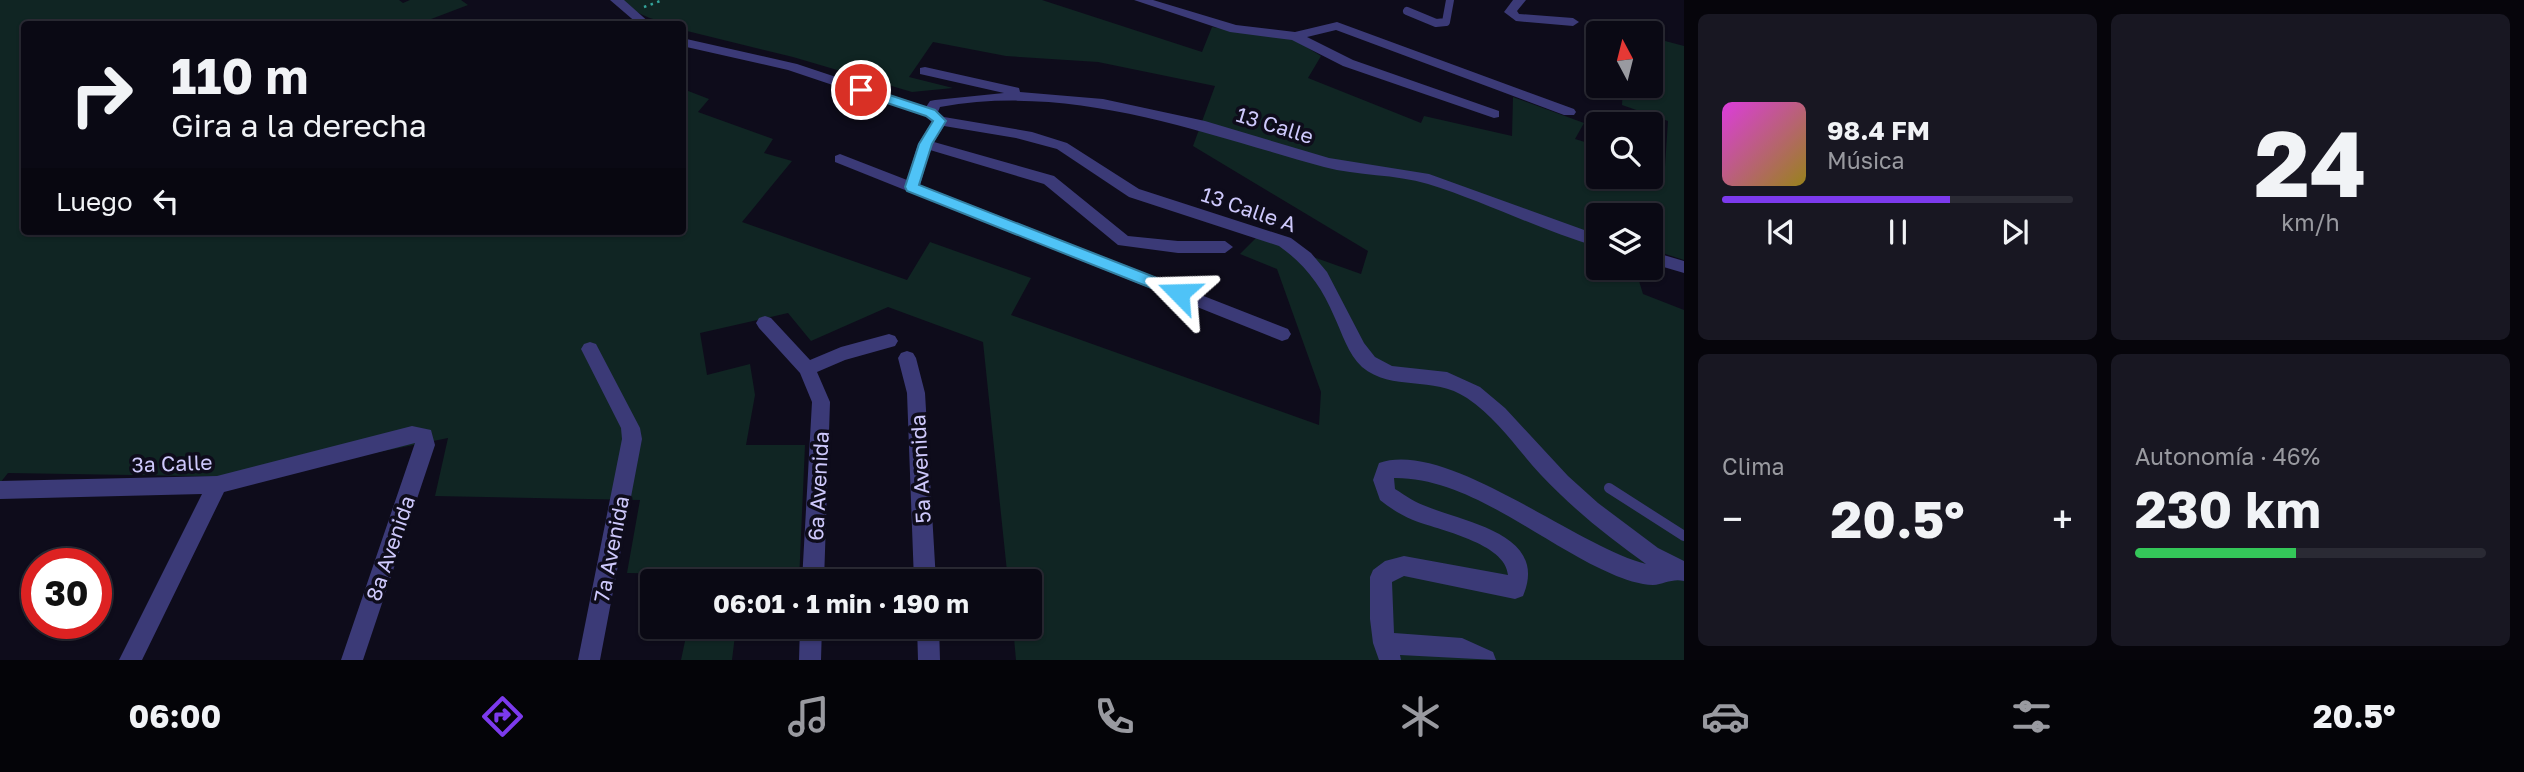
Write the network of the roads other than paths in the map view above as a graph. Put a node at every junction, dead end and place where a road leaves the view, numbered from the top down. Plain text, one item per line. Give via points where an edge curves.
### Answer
1 (616, 0) edge
2 (1140, 0) edge
3 (1450, 0) edge
4 (1520, 0) edge
5 (1407, 10) dead end
6 (641, 21) edge
7 (1573, 22) dead end
8 (1295, 36) junction
9 (686, 43) edge
10 (925, 71) dead end
11 (1028, 96) junction
12 (1569, 112) dead end
13 (934, 114) junction
14 (1494, 114) dead end
15 (925, 144) junction
16 (840, 159) dead end
17 (912, 187) junction
18 (1586, 237) edge
19 (1225, 247) dead end
20 (1663, 261) edge
21 (1684, 267) edge
22 (765, 323) dead end
23 (1282, 334) dead end
24 (889, 341) dead end
25 (590, 349) dead end
26 (907, 358) dead end
27 (801, 363) junction
28 (424, 436) joint
29 (216, 485) junction
30 (1609, 488) dead end
31 (0, 489) edge
32 (1684, 536) edge
33 (814, 569) edge
34 (925, 569) edge
35 (1680, 570) edge
36 (811, 639) edge
37 (928, 639) edge
38 (1387, 651) edge
39 (130, 660) edge
40 (352, 660) edge
41 (589, 660) edge
42 (810, 660) edge
43 (929, 660) edge
44 (1485, 660) edge

1 - 6 street
2 - 8 street via 1235,30
3 - 5 lane via 1446,22 1436,23
4 - 7 street via 1510,12 1516,17
8 - 12 street via 1336,26
8 - 14 street via 1348,63
9 - 13 street, 13 Calle A via 792,67
10 - 11 street
11 - 13 street, 13 Calle via 940,102
11 - 18 street, 13 Calle via 1103,103 1205,126 1328,163 1429,179
13 - 15 street
13 - 35 street, 13 Calle A via 1062,146 1087,158 1134,193 1285,242 1317,268 1368,361 1406,377 1437,377 1462,384 1515,428 1551,472 1604,521
15 - 17 street
15 - 19 street via 1049,180 1124,241
16 - 17 street
17 - 23 street
20 - 21 street
22 - 27 street
24 - 27 street
25 - 41 street, 7a Avenida via 632,439
26 - 34 street, 5a Avenida via 916,393
27 - 33 street, 6a Avenida via 819,390 821,402
28 - 29 street, 3a Calle via 412,434
28 - 40 street, 8a Avenida via 425,445
29 - 31 street, 3a Calle
29 - 39 street
30 - 32 lane
35 - 38 street via 1666,577 1617,566 1450,478 1404,464 1386,469 1387,494 1410,509 1509,551 1520,578 1514,589 1404,566 1392,568 1381,577
36 - 42 street
37 - 43 street
38 - 44 street via 1462,649

